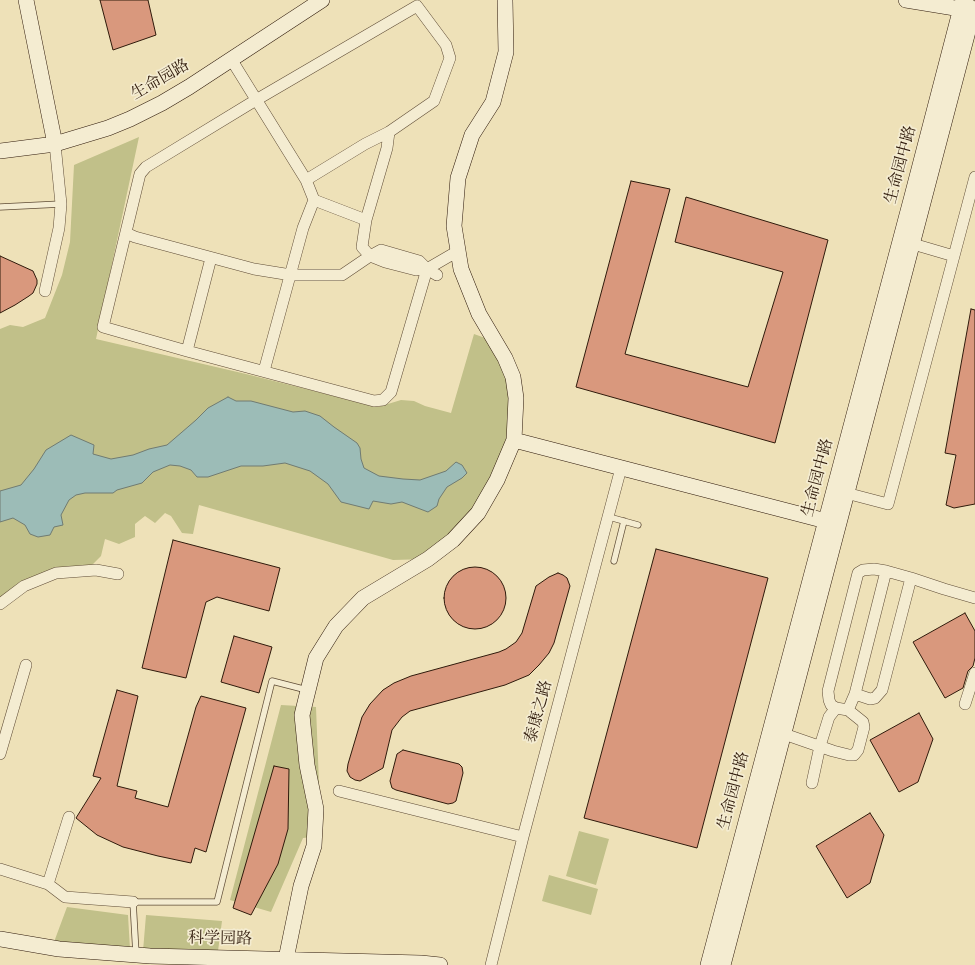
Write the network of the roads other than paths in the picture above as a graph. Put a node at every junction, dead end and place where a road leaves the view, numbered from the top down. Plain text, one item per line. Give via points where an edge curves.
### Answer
1 (26, 0) edge
2 (322, 0) edge
3 (505, 0) edge
4 (906, 0) edge
5 (970, 11) edge
6 (231, 59) junction
7 (256, 100) junction
8 (389, 132) junction
9 (55, 144) junction
10 (0, 151) edge
11 (975, 177) edge
12 (306, 180) junction
13 (314, 200) junction
14 (61, 204) junction
15 (0, 207) edge
16 (366, 220) junction
17 (126, 233) junction
18 (913, 244) junction
19 (458, 251) junction
20 (370, 256) junction
21 (954, 256) junction
22 (211, 258) junction
23 (432, 272) junction
24 (291, 275) junction
25 (45, 291) dead end
26 (187, 351) junction
27 (264, 372) junction
28 (514, 440) junction
29 (621, 468) junction
30 (846, 493) junction
31 (609, 518) junction
32 (624, 521) junction
33 (826, 521) junction
34 (638, 525) dead end
35 (614, 561) dead end
36 (886, 571) junction
37 (118, 574) dead end
38 (911, 578) junction
39 (975, 598) edge
40 (0, 604) edge
41 (26, 665) dead end
42 (975, 673) edge
43 (308, 690) junction
44 (855, 694) junction
45 (965, 704) dead end
46 (836, 708) junction
47 (848, 710) junction
48 (784, 734) junction
49 (820, 746) junction
50 (0, 754) edge
51 (812, 782) dead end
52 (339, 791) dead end
53 (69, 817) dead end
54 (523, 838) junction
55 (0, 869) edge
56 (48, 884) junction
57 (133, 902) junction
58 (0, 939) edge
59 (136, 955) junction
60 (286, 959) junction
61 (440, 965) edge
62 (491, 965) edge
63 (708, 965) edge
64 (723, 965) edge

1 - 9 street
2 - 6 street, 生命园路
3 - 19 street via 506,52 493,102 472,135 458,178 454,226
4 - 5 street
5 - 18 street, 生命园中路
5 - 33 street, 生命园中路
6 - 7 street
6 - 9 street, 生命园路 via 172,97 130,119
7 - 8 street via 417,6 446,45 450,58 434,101
7 - 12 street
7 - 17 street via 146,167 140,174
8 - 12 street
8 - 16 street via 387,148
9 - 10 street, 生命园路
9 - 14 street
11 - 21 street
12 - 13 street
13 - 16 street
13 - 24 street via 303,228
14 - 15 lane
14 - 25 street via 59,228
16 - 20 street via 362,247
17 - 22 street via 135,238
17 - 26 street via 103,327
18 - 21 street
18 - 30 street, 生命园中路
19 - 23 street
19 - 28 street via 461,269 479,314 513,377 516,398
20 - 23 street via 381,250 419,261
20 - 24 street via 342,275
21 - 30 street via 888,504
22 - 24 street
22 - 26 street
23 - 27 street via 391,392 383,400 374,401
24 - 27 street
26 - 27 street
28 - 29 street
28 - 43 street via 497,480 478,513 453,540 428,559 363,598 336,626 316,658
29 - 31 street, 泰康之路
29 - 33 street
30 - 48 street, 生命园中路
31 - 32 lane
31 - 54 street, 泰康之路
32 - 34 lane
32 - 35 lane
33 - 63 street, 生命园中路
36 - 38 street
36 - 44 street
36 - 46 street via 874,569 858,573 828,691 831,705
37 - 40 street via 96,570 56,573 24,586
38 - 39 street
38 - 44 street via 882,690 875,698 870,699
41 - 50 street
42 - 45 street
43 - 57 lane via 272,681 217,902
43 - 60 street via 302,716 307,765 316,809 314,846 301,886
44 - 47 street
46 - 47 street
46 - 49 street via 829,717
47 - 49 street via 863,722 858,750 854,755 849,755
48 - 49 street
48 - 64 street, 生命园中路
49 - 51 street
52 - 54 street
53 - 56 street
54 - 62 street, 泰康之路
55 - 56 street
56 - 57 street via 65,897
57 - 59 lane
58 - 59 street, 科学园路 via 59,949
59 - 60 street, 科学园路
60 - 61 street, 科学园路

